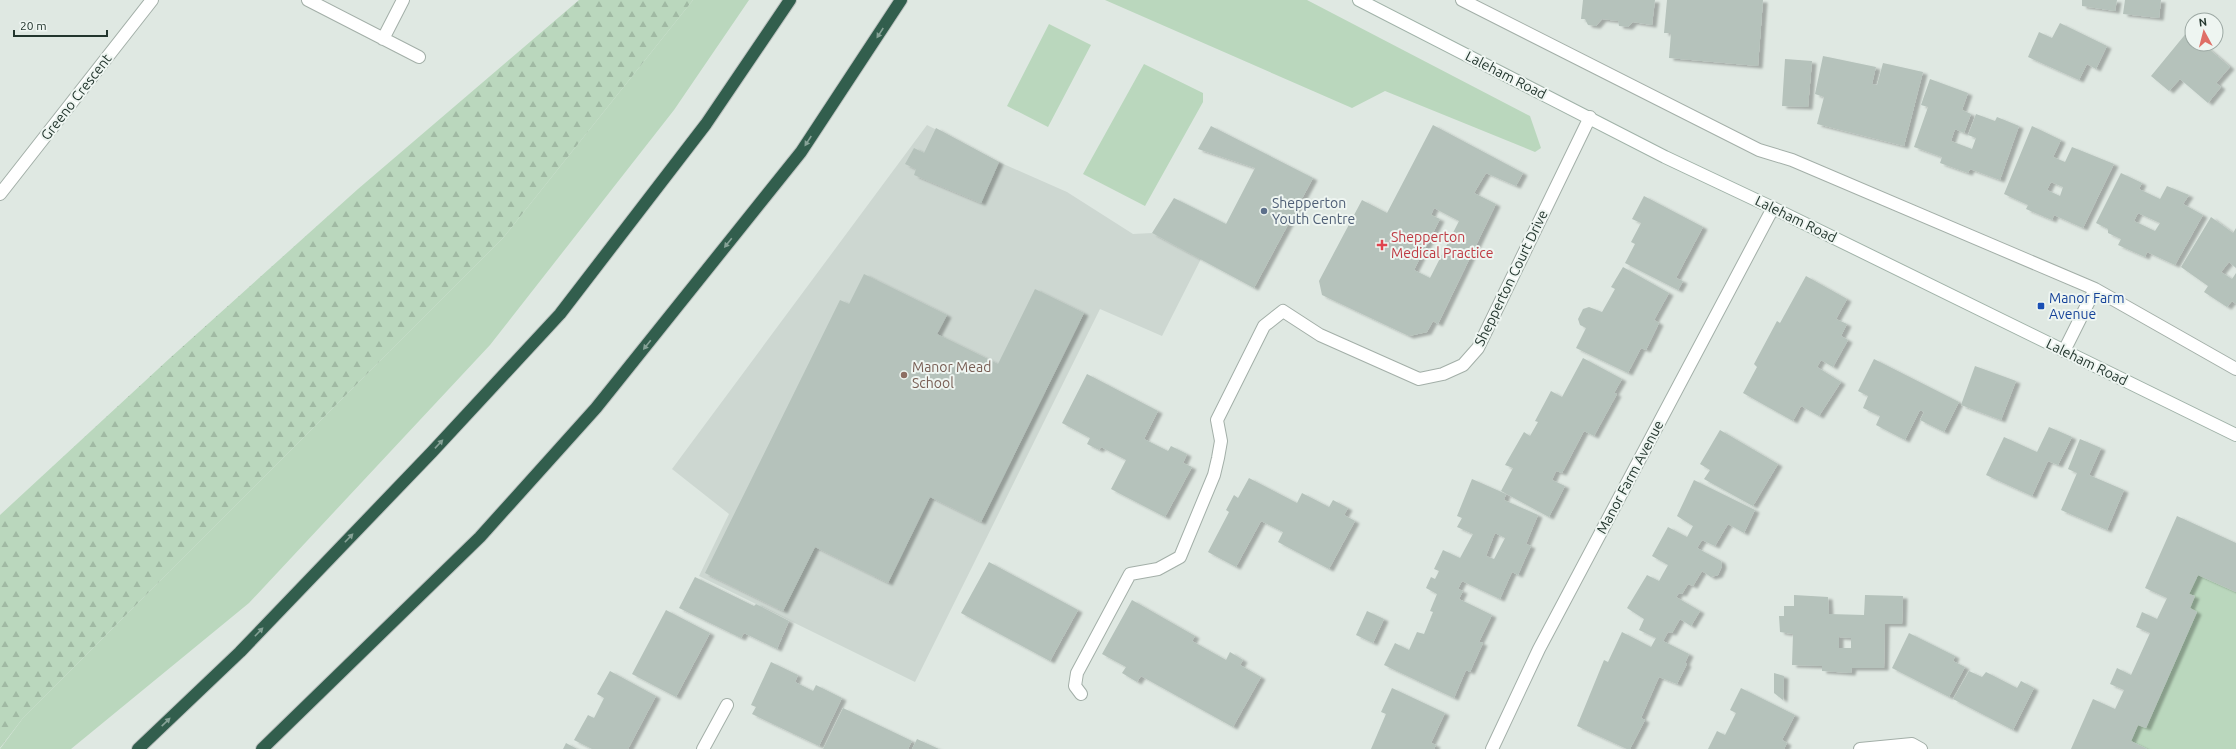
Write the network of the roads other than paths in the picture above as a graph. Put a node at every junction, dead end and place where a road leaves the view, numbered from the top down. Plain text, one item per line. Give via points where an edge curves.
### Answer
1 (152, 0) edge
2 (308, 0) edge
3 (403, 0) edge
4 (790, 0) edge
5 (901, 0) edge
6 (1359, 0) edge
7 (1462, 0) edge
8 (382, 39) junction
9 (419, 58) dead end
10 (1590, 117) junction
11 (0, 194) edge
12 (1773, 208) junction
13 (2095, 289) junction
14 (2064, 351) junction
15 (2236, 369) edge
16 (2236, 435) edge
17 (1080, 694) dead end
18 (727, 705) dead end
19 (138, 749) edge
20 (262, 749) edge
21 (703, 749) edge
22 (1492, 749) edge
23 (1860, 749) edge
24 (1921, 749) edge

1 - 11 street, Greeno Crescent
2 - 8 street
3 - 8 street
19 -> 4 highway via 240,652 560,314 706,124
5 -> 20 highway via 801,152 596,408 480,537
6 - 10 street, Laleham Road
7 - 13 street via 1758,150 1792,160
8 - 9 street
10 - 12 street, Laleham Road via 1665,157
10 - 17 street, Shepperton Court Drive via 1478,348 1463,365 1443,374 1419,379 1320,336 1283,311 1264,326 1217,420 1221,441 1217,463 1180,558 1158,569 1130,574 1077,673 1075,686
12 - 14 street, Laleham Road
12 - 22 street, Manor Farm Avenue via 1539,649
13 - 14 street
13 - 15 street
14 - 16 street, Laleham Road
18 - 21 street
23 - 24 street via 1912,744

